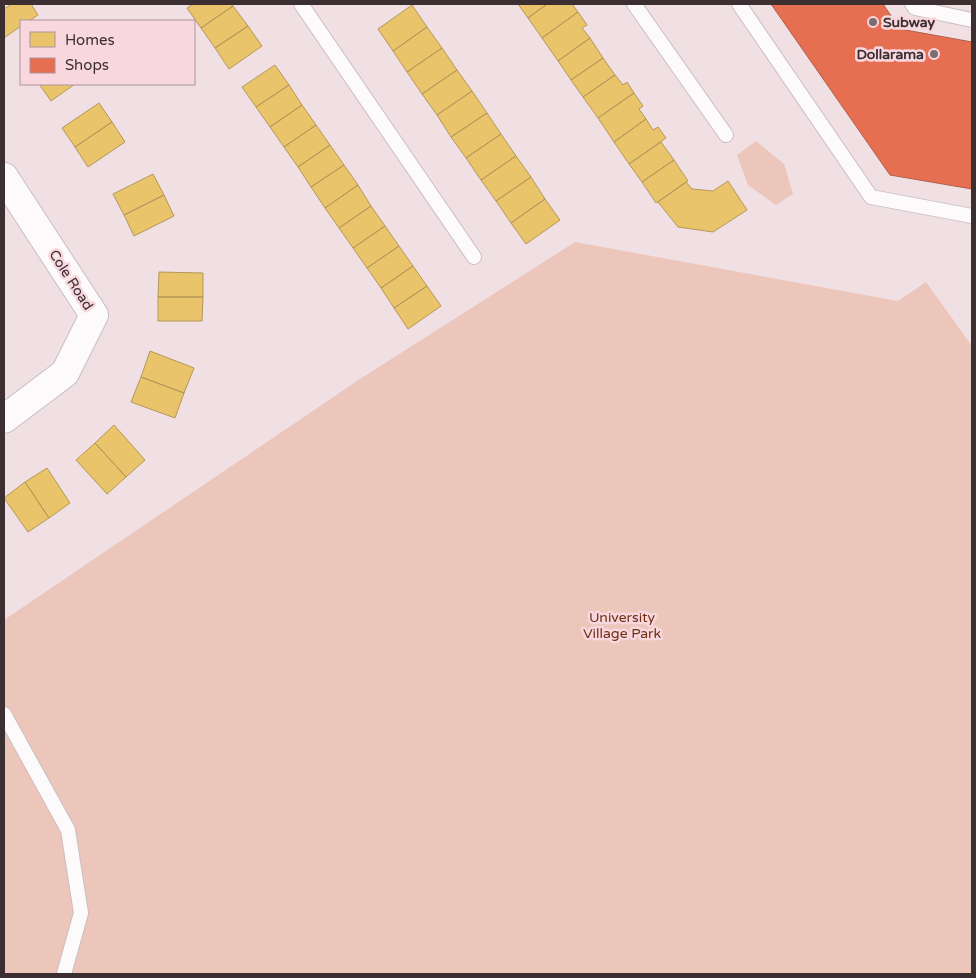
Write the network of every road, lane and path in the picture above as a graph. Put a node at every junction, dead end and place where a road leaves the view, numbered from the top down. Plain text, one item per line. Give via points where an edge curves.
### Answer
1 (301, 4) edge
2 (634, 4) edge
3 (739, 4) edge
4 (912, 4) edge
5 (972, 20) edge
6 (726, 135) dead end
7 (4, 176) edge
8 (972, 216) edge
9 (474, 257) dead end
10 (4, 419) edge
11 (4, 714) edge
12 (64, 974) edge

1 - 9 lane
2 - 6 lane
3 - 8 lane via 871,197
4 - 5 lane via 915,8
7 - 10 street, Cole Road via 94,315 64,373
11 - 12 lane via 68,830 81,913

